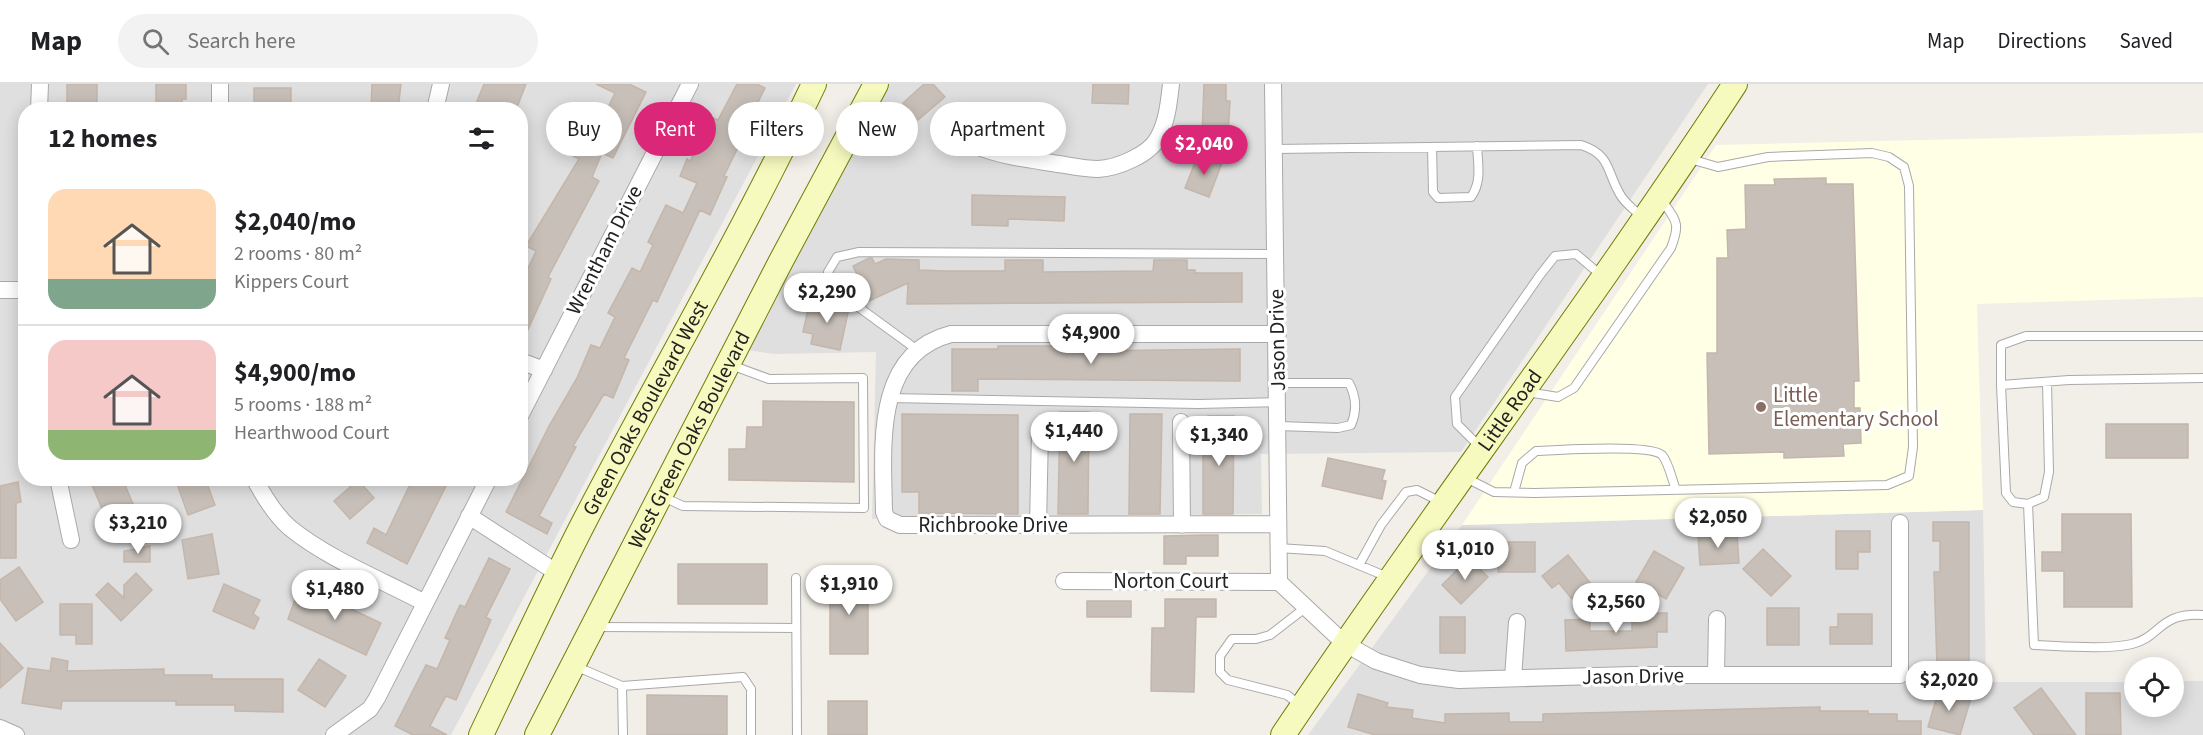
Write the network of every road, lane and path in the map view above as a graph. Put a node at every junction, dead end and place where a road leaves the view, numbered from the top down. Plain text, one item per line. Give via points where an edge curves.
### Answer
1 (39, 84) edge
2 (220, 84) edge
3 (441, 84) edge
4 (690, 84) edge
5 (814, 84) edge
6 (876, 84) edge
7 (1171, 84) edge
8 (1273, 84) edge
9 (1735, 84) edge
10 (39, 102) edge
11 (220, 102) edge
12 (437, 102) edge
13 (1477, 146) junction
14 (1432, 147) junction
15 (1275, 149) junction
16 (1010, 156) edge
17 (1686, 158) junction
18 (1660, 197) junction
19 (1644, 222) junction
20 (1276, 254) junction
21 (1605, 278) junction
22 (0, 290) edge
23 (18, 290) edge
24 (1278, 334) junction
25 (2203, 336) edge
26 (916, 350) junction
27 (528, 364) edge
28 (728, 364) junction
29 (544, 370) junction
30 (2203, 378) edge
31 (2047, 382) junction
32 (1278, 383) junction
33 (2001, 385) junction
34 (1524, 391) junction
35 (890, 398) junction
36 (528, 401) edge
37 (1278, 402) junction
38 (1181, 422) dead end
39 (1278, 426) junction
40 (1040, 432) dead end
41 (1483, 449) junction
42 (1463, 477) junction
43 (60, 486) edge
44 (259, 486) edge
45 (485, 486) edge
46 (1676, 490) junction
47 (1514, 492) junction
48 (659, 495) junction
49 (1444, 503) junction
50 (2028, 504) junction
51 (470, 516) junction
52 (1899, 523) dead end
53 (1278, 524) junction
54 (1038, 525) junction
55 (1182, 525) junction
56 (71, 540) dead end
57 (1278, 548) junction
58 (1359, 565) junction
59 (559, 574) junction
60 (796, 578) dead end
61 (1391, 578) junction
62 (1064, 581) dead end
63 (1279, 582) junction
64 (425, 603) junction
65 (1305, 608) junction
66 (2203, 615) edge
67 (1717, 619) dead end
68 (1517, 622) dead end
69 (591, 627) junction
70 (796, 628) junction
71 (1344, 644) junction
72 (572, 665) junction
73 (1716, 675) junction
74 (1514, 678) junction
75 (622, 686) junction
76 (1302, 707) junction
77 (0, 729) edge
78 (16, 735) edge
79 (334, 735) edge
80 (481, 735) edge
81 (537, 735) edge
82 (623, 735) edge
83 (751, 735) edge
84 (797, 735) edge
85 (1283, 735) edge

1 - 10 street
2 - 11 street
3 - 12 street
4 - 29 street, Wrentham Drive
5 - 59 main road, Green Oaks Boulevard West via 779,158
6 - 28 main road, West Green Oaks Boulevard
7 - 16 street via 1158,140 1119,165 1098,169
8 - 15 street, Jason Drive
9 - 17 main road, Little Road
13 - 14 lane
13 - 14 lane via 1476,189 1471,197 1456,198 1438,198 1433,192
13 - 19 lane via 1581,145 1593,149 1605,158 1623,199
14 - 15 lane
15 - 20 street, Jason Drive
17 - 18 main road, Little Road
17 - 46 lane via 1718,167 1768,157 1872,153 1889,157 1904,167 1909,186 1913,447 1909,476 1887,485
18 - 19 main road, Little Road
18 - 34 lane via 1678,229 1671,248 1574,388 1558,397
19 - 21 main road, Little Road
20 - 24 street, Jason Drive
20 - 26 lane via 860,252 837,257 828,272 835,290
21 - 34 main road, Little Road
21 - 41 lane via 1576,254 1555,256 1540,275 1455,397 1456,424
22 - 23 street
24 - 26 street via 951,334 932,339
24 - 32 street, Jason Drive
25 - 33 lane via 2026,336 2001,345
26 - 35 street, Richbrooke Drive via 900,369
27 - 29 street
28 - 48 main road, West Green Oaks Boulevard
28 - 48 lane via 769,379 863,378 864,508 682,506
29 - 36 street, Wrentham Drive
30 - 31 lane
31 - 33 lane
31 - 50 lane via 2049,472 2044,497
32 - 37 street, Jason Drive
32 - 39 lane via 1349,383 1354,392 1355,416 1351,425 1338,428
33 - 50 lane via 2006,493 2013,502
34 - 41 main road, Little Road
35 - 37 lane
35 - 54 street, Richbrooke Drive via 883,464 887,519 912,527
37 - 39 street, Jason Drive
38 - 55 street
39 - 53 street, Jason Drive
40 - 54 street
41 - 42 main road, Little Road
42 - 47 lane via 1494,492
42 - 49 main road, Little Road
43 - 56 street
44 - 64 street via 288,526 330,555
45 - 51 street
46 - 47 lane
46 - 47 lane via 1664,457 1655,450 1591,449 1536,451 1522,463
48 - 69 main road, West Green Oaks Boulevard
49 - 58 lane via 1417,490 1406,492 1381,525
49 - 61 main road, Little Road
50 - 66 lane via 2034,645 2133,644 2179,615
51 - 59 street
51 - 64 street
52 - 73 street, Jason Drive via 1900,675
53 - 55 street, Richbrooke Drive
53 - 57 street, Jason Drive
54 - 55 street, Richbrooke Drive
57 - 58 lane via 1325,551
57 - 63 street, Jason Drive
58 - 61 lane
59 - 80 main road, Green Oaks Boulevard West
60 - 70 lane
61 - 71 main road, Little Road
62 - 63 street, Norton Court
63 - 65 street, Jason Drive
64 - 79 street via 370,709
65 - 71 street, Jason Drive
65 - 76 lane via 1270,635 1232,639 1220,656 1220,672 1228,680 1287,695
67 - 73 street
68 - 74 street
69 - 70 lane
69 - 72 main road, West Green Oaks Boulevard
70 - 84 lane
71 - 74 street, Jason Drive via 1376,661 1420,675 1459,680
71 - 76 main road, Little Road
72 - 75 lane
72 - 81 main road, West Green Oaks Boulevard
73 - 74 street, Jason Drive
75 - 82 lane
75 - 83 lane via 743,677 751,689
76 - 85 main road, Little Road
77 - 78 street

